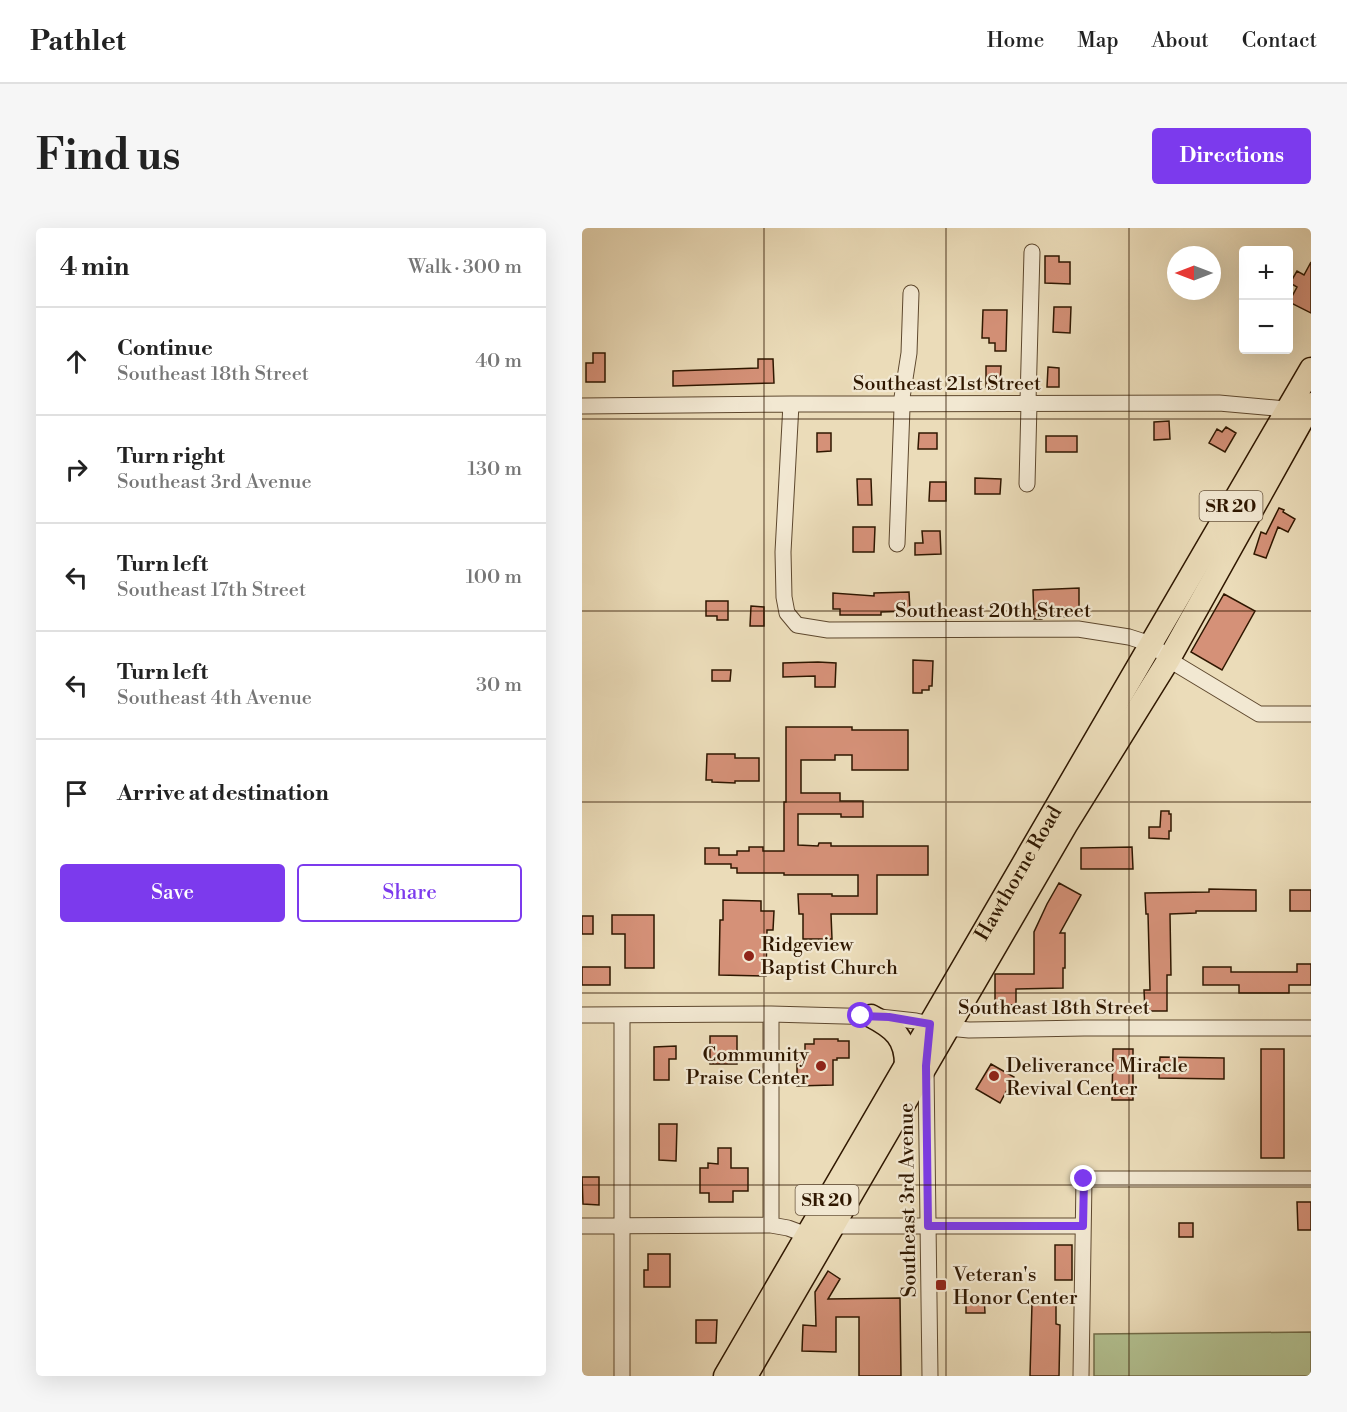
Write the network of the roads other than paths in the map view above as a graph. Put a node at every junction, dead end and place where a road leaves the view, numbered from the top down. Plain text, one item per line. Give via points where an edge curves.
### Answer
1 (1032, 252) dead end
2 (911, 292) dead end
3 (1311, 369) edge
4 (791, 404) junction
5 (901, 404) junction
6 (1029, 404) junction
7 (582, 406) edge
8 (1304, 409) edge
9 (1028, 484) dead end
10 (897, 544) dead end
11 (1151, 644) junction
12 (1169, 659) junction
13 (1311, 714) edge
14 (771, 1014) junction
15 (582, 1015) edge
16 (622, 1015) junction
17 (871, 1016) junction
18 (939, 1026) junction
19 (1311, 1028) edge
20 (916, 1065) junction
21 (1311, 1179) edge
22 (771, 1225) junction
23 (582, 1226) edge
24 (622, 1226) junction
25 (833, 1226) junction
26 (928, 1226) junction
27 (1083, 1226) junction
28 (807, 1235) junction
29 (622, 1376) edge
30 (724, 1376) edge
31 (746, 1376) edge
32 (930, 1376) edge
33 (1082, 1376) edge

1 - 6 street
2 - 5 street via 909,353
3 - 8 highway, Hawthorne Road / SR 20
4 - 5 street, Southeast 21st Street
4 - 7 street, Southeast 21st Street
4 - 11 street, Southeast 20th Street via 783,585 787,613 796,624 828,630 1078,629
5 - 6 street, Southeast 21st Street
5 - 10 street
6 - 8 street, Southeast 21st Street via 1219,403
6 - 9 street
8 - 11 highway, Hawthorne Road / SR 20
8 - 12 highway, Hawthorne Road / SR 20
11 - 12 street, Southeast 20th Street
11 - 18 highway, Hawthorne Road / SR 20
12 - 13 street, Southeast 20th Street via 1259,714
12 - 18 highway, Hawthorne Road / SR 20
14 - 16 street, Southeast 18th Street
14 - 17 street, Southeast 18th Street
14 - 22 street
15 - 16 street, Southeast 18th Street
16 - 24 street
17 - 18 street, Southeast 18th Street
17 - 20 highway via 891,1028
18 - 19 street, Southeast 18th Street via 969,1030
18 - 20 highway, Hawthorne Road / SR 20
20 - 25 highway, Hawthorne Road / SR 20
20 - 26 street, Southeast 3rd Avenue
20 - 28 highway, Hawthorne Road / SR 20
21 - 27 street via 1084,1179
22 - 24 street
22 - 28 street
23 - 24 street
24 - 29 street
25 - 26 street
25 - 31 highway, Hawthorne Road / SR 20
26 - 27 street
26 - 32 street, Southeast 3rd Avenue
27 - 33 street
28 - 30 highway, Hawthorne Road / SR 20

